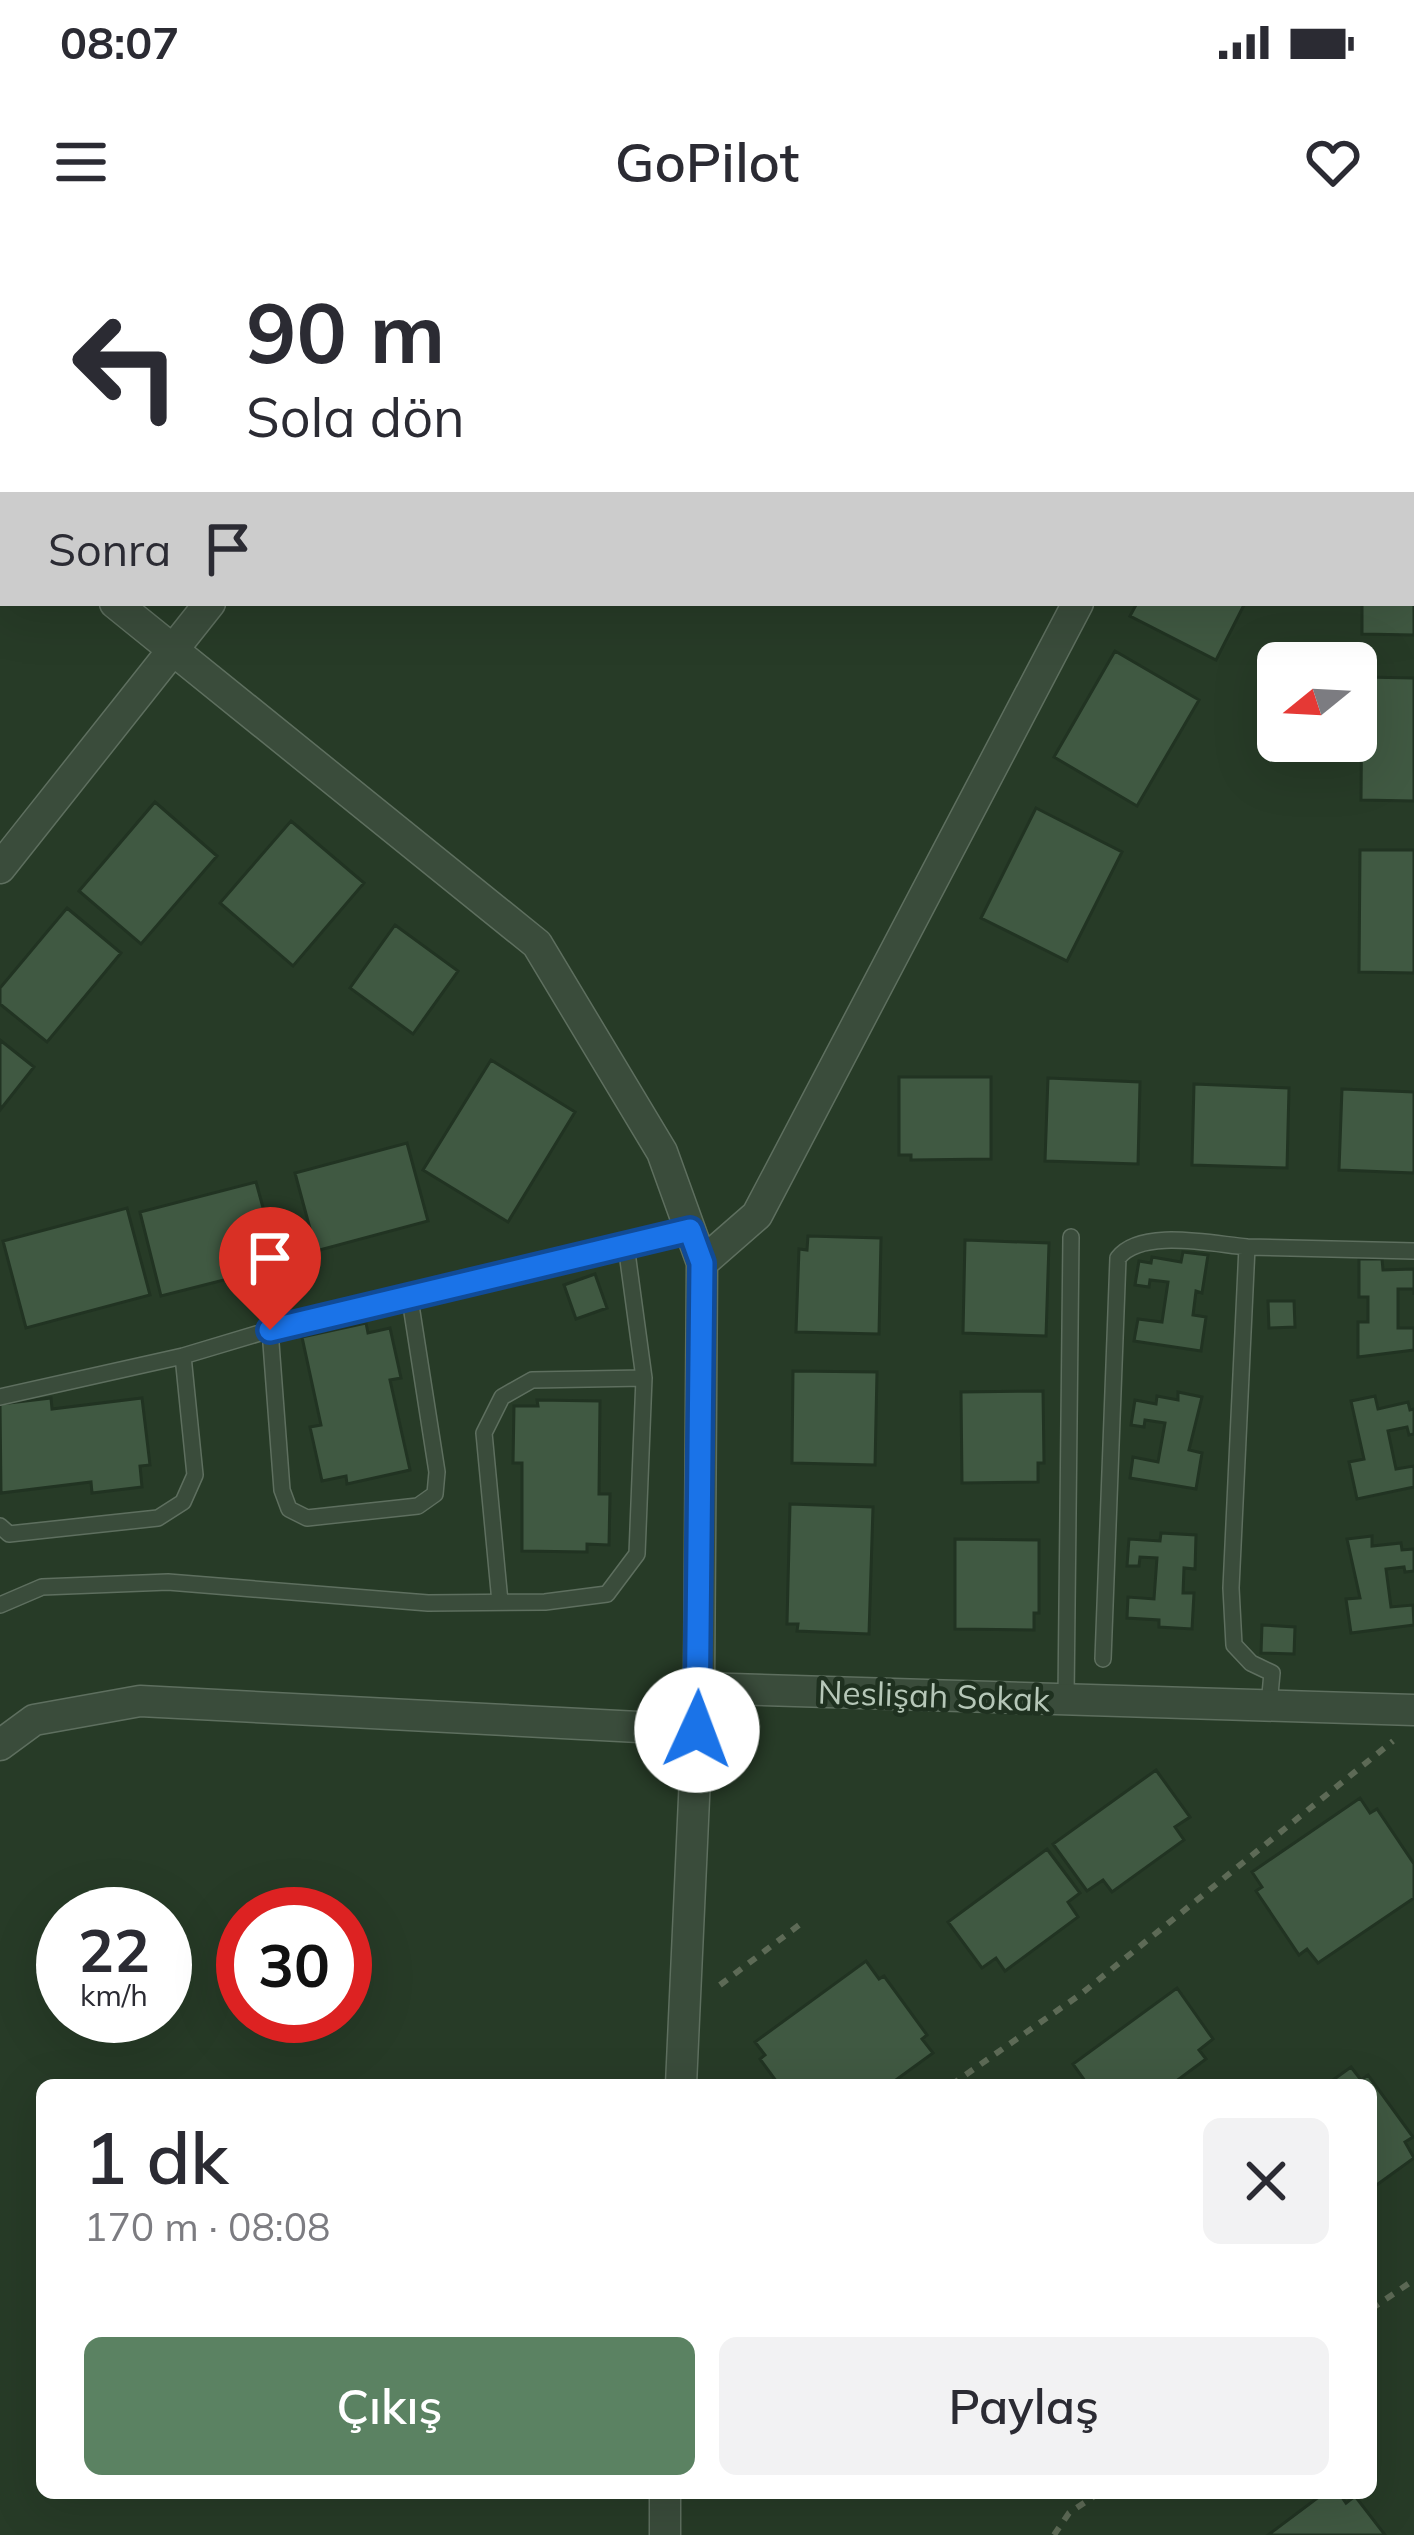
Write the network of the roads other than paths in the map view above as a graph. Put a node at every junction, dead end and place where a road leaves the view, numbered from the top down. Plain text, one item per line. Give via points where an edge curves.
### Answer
1 (119, 606) edge
2 (208, 606) edge
3 (1076, 606) edge
4 (173, 650) junction
5 (0, 868) edge
6 (690, 1230) junction
7 (1071, 1237) dead end
8 (626, 1245) junction
9 (1247, 1246) junction
10 (1414, 1251) edge
11 (702, 1263) junction
12 (410, 1299) junction
13 (270, 1330) junction
14 (183, 1356) junction
15 (644, 1378) junction
16 (0, 1397) edge
17 (0, 1526) edge
18 (500, 1603) junction
19 (0, 1605) edge
20 (1102, 1659) dead end
21 (699, 1688) junction
22 (1066, 1699) junction
23 (1268, 1705) junction
24 (1414, 1710) edge
25 (697, 1730) junction
26 (0, 1745) edge
27 (680, 2079) edge
28 (665, 2499) edge
29 (664, 2535) edge

1 - 4 street
2 - 4 street
3 - 11 street via 758,1215
4 - 5 street
4 - 6 street via 537,944 662,1152
6 - 8 lane
6 - 11 street
7 - 22 lane
8 - 12 lane
8 - 15 lane
9 - 10 lane
9 - 20 lane via 1144,1240 1118,1258
9 - 23 lane via 1231,1588 1234,1646 1272,1673
11 - 21 street
12 - 13 lane
12 - 13 lane via 437,1472 435,1494 418,1506 307,1518 289,1509
13 - 14 lane
14 - 16 lane
14 - 17 lane via 195,1475 183,1502 158,1519 9,1534
15 - 18 lane via 637,1554 607,1594
15 - 18 lane via 532,1380 502,1396 484,1432
18 - 19 lane via 168,1582 42,1587
21 - 22 street, Neslişah Sokak
21 - 25 street
22 - 23 street, Neslişah Sokak
23 - 24 street, Neslişah Sokak
25 - 26 street via 140,1701 34,1720
25 - 27 street
28 - 29 street

